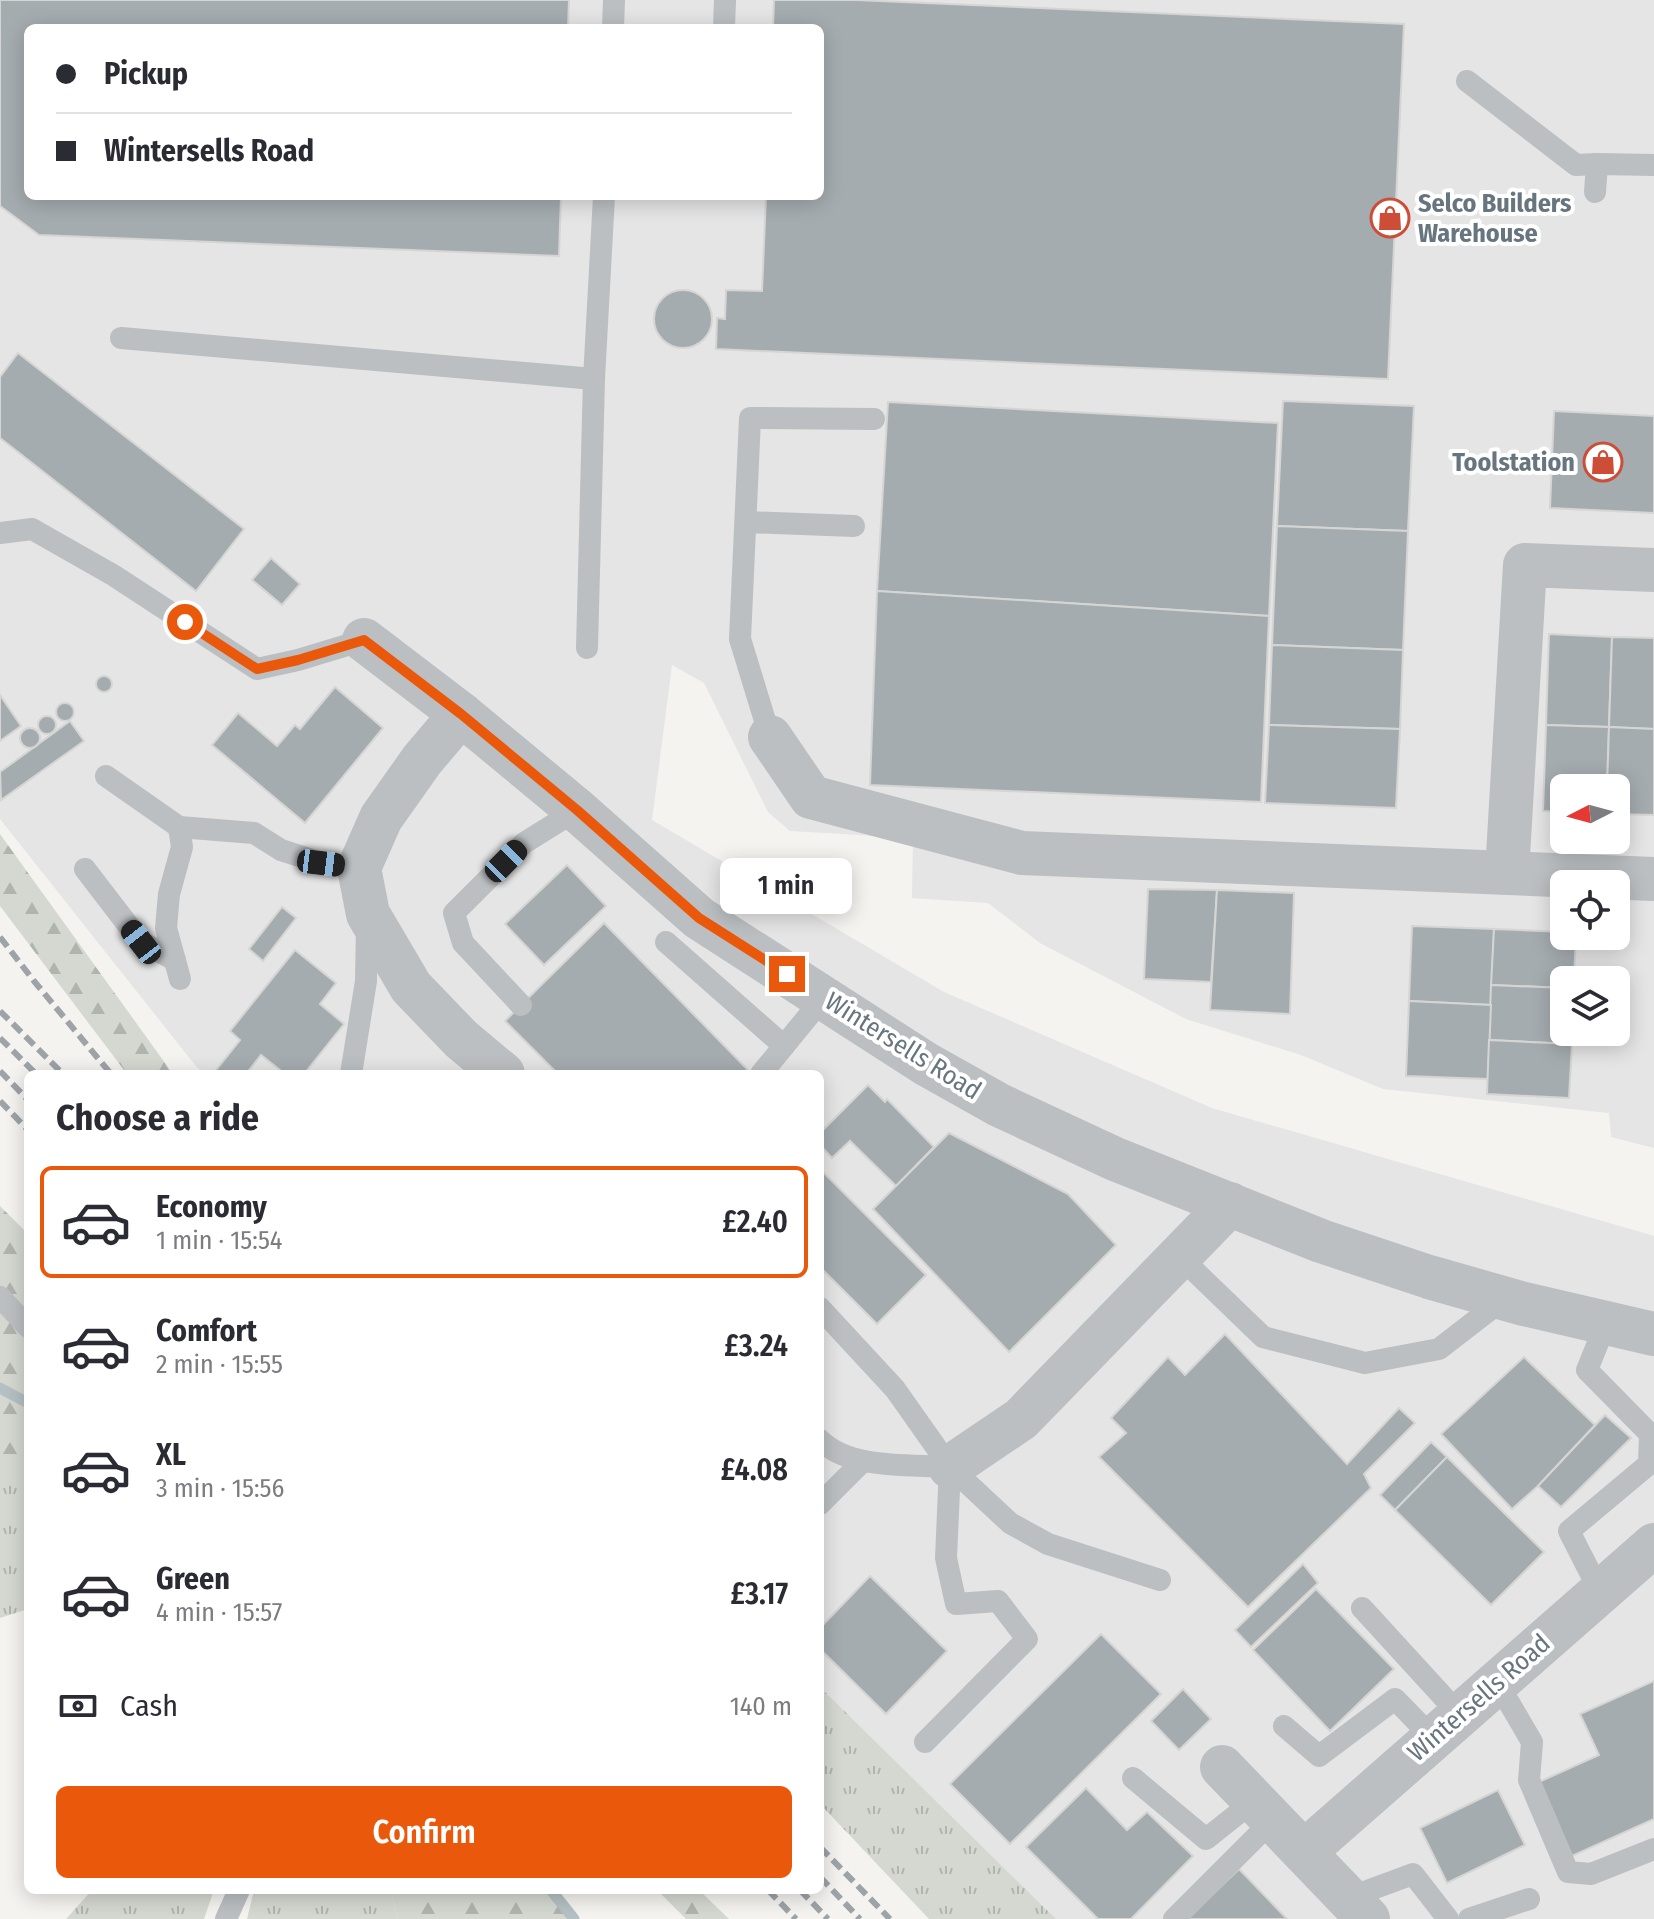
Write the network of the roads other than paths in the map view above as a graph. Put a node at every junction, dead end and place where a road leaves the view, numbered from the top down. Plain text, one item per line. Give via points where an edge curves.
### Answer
1 (614, 0) edge
2 (725, 0) edge
3 (613, 24) edge
4 (724, 24) edge
5 (1467, 81) dead end
6 (1597, 164) junction
7 (1654, 165) edge
8 (1595, 192) dead end
9 (604, 200) edge
10 (121, 338) dead end
11 (594, 379) junction
12 (874, 419) dead end
13 (746, 522) junction
14 (854, 526) dead end
15 (0, 533) edge
16 (1654, 570) edge
17 (364, 640) joint
18 (587, 648) dead end
19 (461, 714) junction
20 (770, 737) joint
21 (106, 776) dead end
22 (577, 810) junction
23 (179, 827) junction
24 (359, 868) junction
25 (85, 869) dead end
26 (1507, 873) junction
27 (1654, 879) edge
28 (368, 914) junction
29 (666, 942) dead end
30 (824, 997) junction
31 (521, 1005) dead end
32 (784, 1046) junction
33 (352, 1070) edge
34 (498, 1070) edge
35 (764, 1070) edge
36 (1230, 1204) junction
37 (1179, 1256) junction
38 (0, 1297) edge
39 (1505, 1298) junction
40 (824, 1312) edge
41 (24, 1323) edge
42 (1606, 1323) junction
43 (1654, 1334) edge
44 (824, 1444) edge
45 (862, 1462) junction
46 (950, 1467) junction
47 (824, 1500) edge
48 (1650, 1560) edge
49 (1160, 1580) dead end
50 (1600, 1592) junction
51 (1362, 1608) dead end
52 (1497, 1682) junction
53 (1284, 1726) dead end
54 (1446, 1726) junction
55 (925, 1742) dead end
56 (1222, 1767) dead end
57 (1133, 1778) dead end
58 (1264, 1810) junction
59 (1654, 1849) edge
60 (1304, 1852) junction
61 (237, 1894) edge
62 (1529, 1899) dead end
63 (1358, 1909) edge
64 (226, 1919) edge
65 (1174, 1919) edge
66 (1448, 1919) edge
67 (1469, 1919) edge

1 - 3 lane
2 - 4 lane
5 - 6 lane via 1576,165
6 - 7 lane
6 - 8 lane
9 - 11 lane
10 - 11 lane
11 - 18 lane
12 - 13 lane via 750,418
13 - 14 lane
13 - 20 lane via 740,639
15 - 17 lane via 32,529 257,669
16 - 26 street via 1525,565
17 - 19 street, Wintersells Road
19 - 22 street, Wintersells Road
19 - 24 street via 381,818
20 - 26 street via 811,797 1022,853
21 - 23 lane
22 - 30 street, Wintersells Road via 699,918
22 - 31 lane via 524,843 454,913 463,943
23 - 24 lane via 254,833 281,850
23 - 25 lane via 182,847 166,928 177,970 141,942
24 - 28 street
26 - 27 street
28 - 33 lane via 366,981
28 - 34 street via 411,987
29 - 32 lane
30 - 32 lane
30 - 36 street, Wintersells Road via 999,1105
32 - 35 lane
36 - 37 street
36 - 39 street, Wintersells Road via 1321,1241
37 - 39 lane via 1263,1337 1365,1363 1439,1349
37 - 46 street via 1021,1419
38 - 41 lane
39 - 42 street, Wintersells Road
40 - 46 lane via 895,1389
42 - 43 street, Wintersells Road
42 - 50 lane via 1587,1370 1650,1434 1649,1464 1569,1531
44 - 45 lane
45 - 46 lane
45 - 47 lane
46 - 49 lane via 1010,1523 1048,1544
46 - 55 lane via 946,1558 956,1604 998,1601 1027,1639
48 - 50 street, Wintersells Road
50 - 52 street, Wintersells Road
51 - 54 lane
52 - 54 street, Wintersells Road
52 - 59 lane via 1532,1742 1529,1780 1568,1872 1591,1874
53 - 54 lane via 1319,1756 1395,1699
54 - 60 street, Wintersells Road
56 - 58 street
57 - 58 lane via 1206,1839
58 - 60 street
58 - 65 lane
60 - 63 street
61 - 64 lane
62 - 67 lane
63 - 66 lane via 1413,1874

